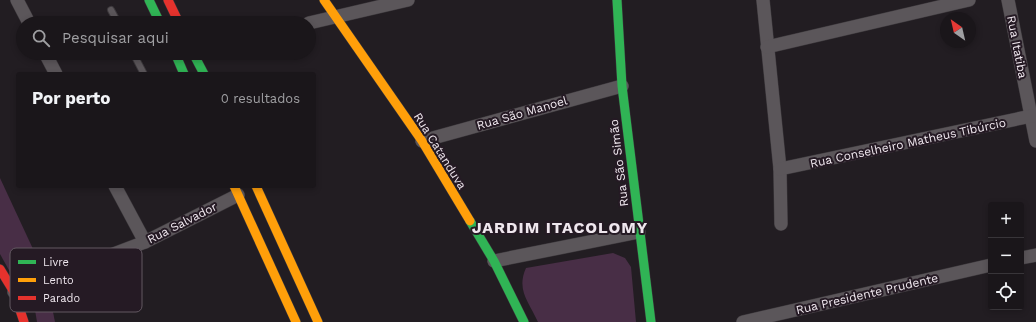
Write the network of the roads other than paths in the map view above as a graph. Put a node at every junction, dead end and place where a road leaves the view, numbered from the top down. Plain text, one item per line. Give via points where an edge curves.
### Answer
1 (17, 0) edge
2 (149, 0) edge
3 (168, 0) edge
4 (324, 0) edge
5 (408, 0) edge
6 (617, 0) edge
7 (763, 0) edge
8 (969, 0) edge
9 (1008, 0) edge
10 (111, 10) dead end
11 (25, 16) edge
12 (114, 16) edge
13 (157, 16) edge
14 (176, 16) edge
15 (334, 17) junction
16 (316, 21) edge
17 (767, 47) junction
18 (49, 60) edge
19 (137, 60) edge
20 (178, 60) edge
21 (197, 60) edge
22 (55, 72) edge
23 (143, 72) edge
24 (182, 72) edge
25 (203, 72) edge
26 (622, 86) junction
27 (1033, 116) edge
28 (422, 141) junction
29 (1036, 141) edge
30 (780, 170) junction
31 (116, 188) edge
32 (257, 188) edge
33 (236, 190) edge
34 (781, 224) dead end
35 (639, 232) junction
36 (145, 242) junction
37 (129, 248) edge
38 (1036, 255) edge
39 (1024, 257) edge
40 (494, 262) junction
41 (988, 266) edge
42 (0, 269) edge
43 (10, 285) edge
44 (21, 312) edge
45 (24, 322) edge
46 (296, 322) edge
47 (318, 322) edge
48 (524, 322) edge
49 (651, 322) edge
50 (743, 322) edge

1 - 11 street
2 - 13 street
3 - 14 street
4 - 15 street, Rua Catanduva
5 - 15 street
6 - 26 street, Rua São Simão
7 - 17 street
8 - 17 street
9 - 27 street, Rua Itatiba
10 - 12 lane
15 - 16 street
15 - 28 street, Rua Catanduva
17 - 30 street
18 - 22 street
19 - 23 lane
20 - 24 street
21 - 25 street
26 - 28 street, Rua São Manoel
26 - 35 street, Rua São Simão
27 - 29 street, Rua Itatiba
27 - 30 street, Rua Conselheiro Matheus Tibúrcio
28 - 40 street, Rua Catanduva
30 - 34 street
31 - 36 street
32 - 47 street
33 - 36 street, Rua Salvador
33 - 46 street
35 - 40 street
35 - 49 street, Rua São Simão
36 - 37 street, Rua Salvador
38 - 39 street
40 - 48 street, Rua Catanduva
41 - 50 street, Rua Presidente Prudente
42 - 43 street
44 - 45 street

